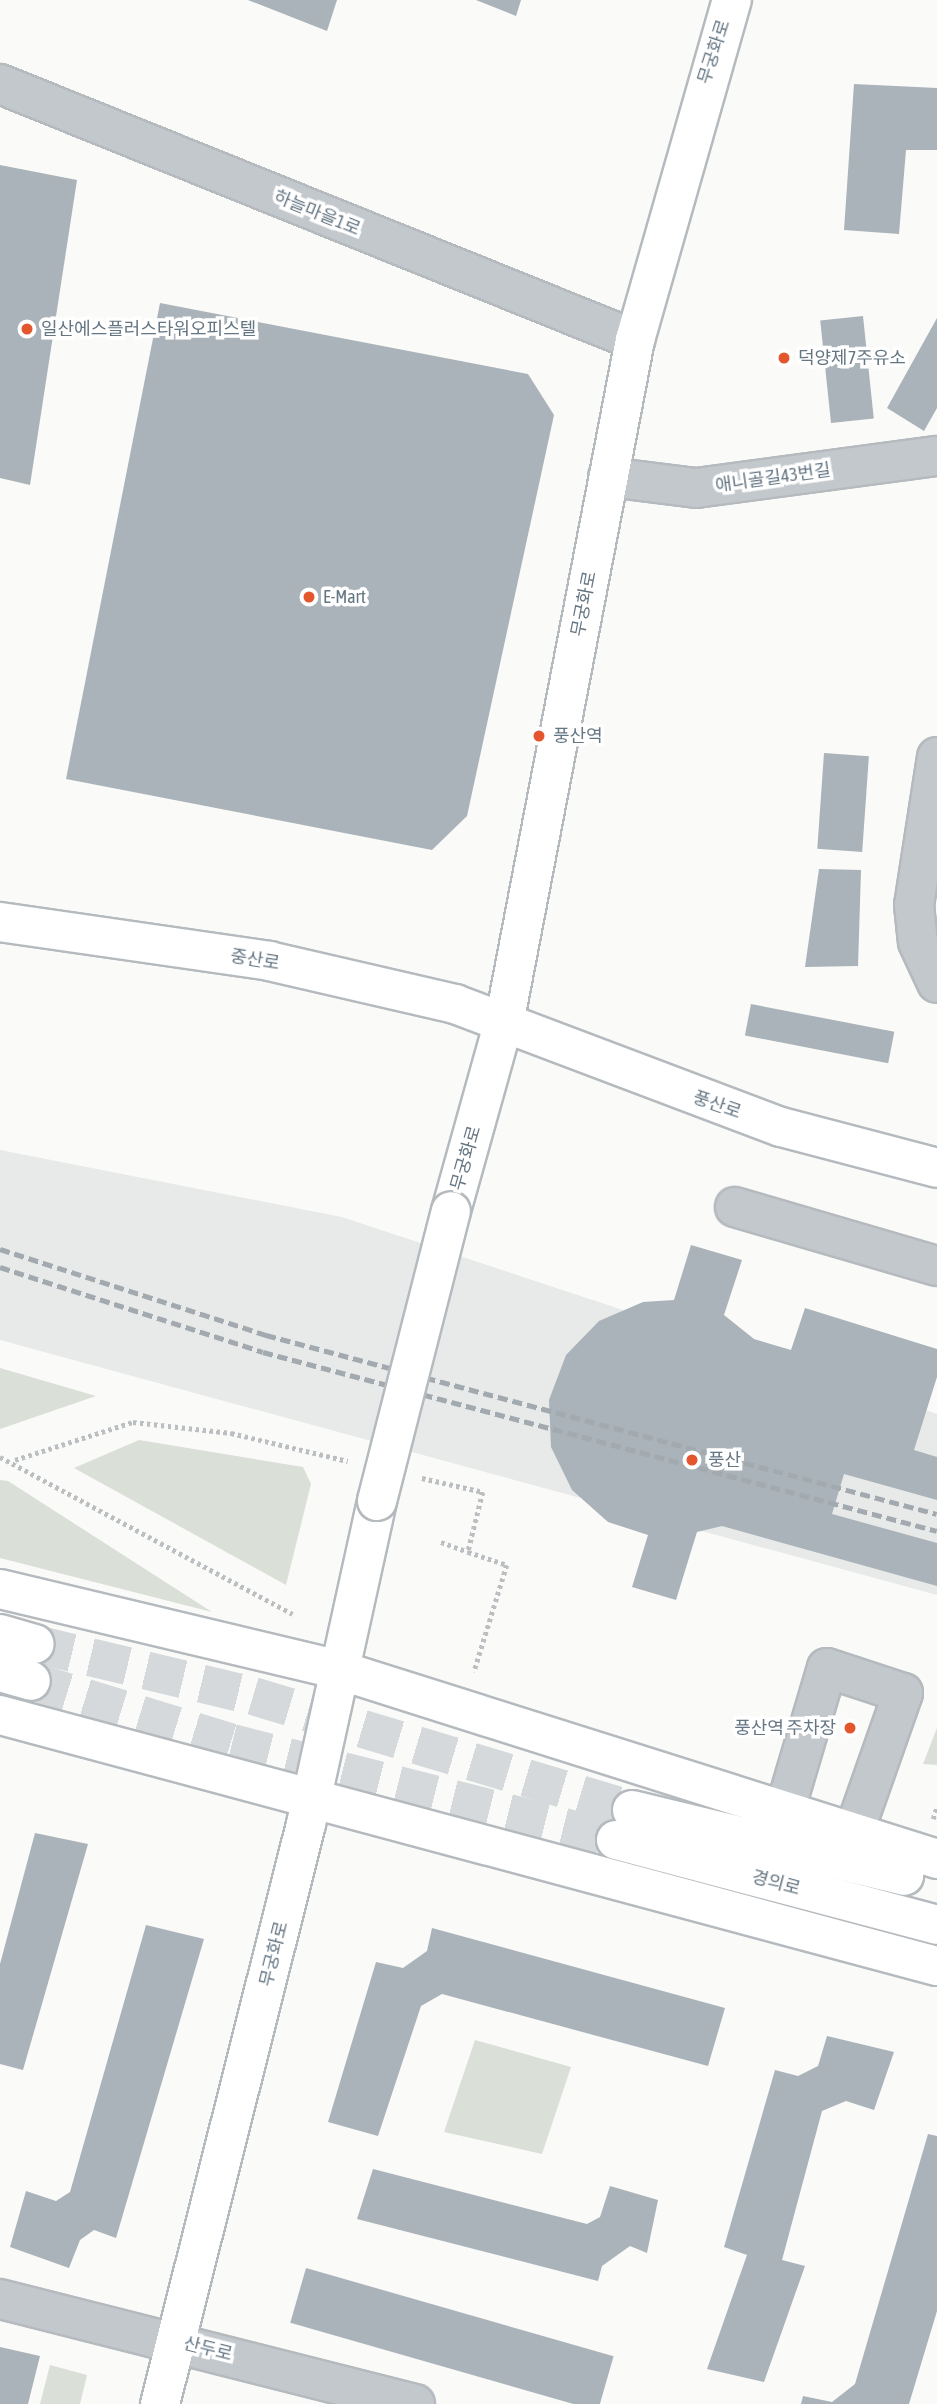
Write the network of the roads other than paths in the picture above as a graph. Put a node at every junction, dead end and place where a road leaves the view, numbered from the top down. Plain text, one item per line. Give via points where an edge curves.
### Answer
1 (732, 0) edge
2 (0, 84) edge
3 (635, 340) junction
4 (937, 456) edge
5 (608, 477) junction
6 (937, 757) edge
7 (0, 922) edge
8 (937, 984) edge
9 (505, 1018) junction
10 (937, 1168) edge
11 (735, 1207) dead end
12 (937, 1266) edge
13 (0, 1588) edge
14 (339, 1670) junction
15 (0, 1715) edge
16 (310, 1800) junction
17 (784, 1813) junction
18 (853, 1835) junction
19 (937, 1859) edge
20 (937, 1884) edge
21 (937, 1925) edge
22 (937, 1966) edge
23 (0, 2299) edge
24 (178, 2342) junction
25 (160, 2404) edge
26 (415, 2404) edge

1 - 3 main road, 무궁화로
2 - 3 street, 하늘마을1로
3 - 5 main road, 무궁화로
4 - 5 street, 애니골길43번길 via 696,488
5 - 9 main road, 무궁화로
6 - 8 street via 914,905 918,942
7 - 9 main road, 중산로 via 269,961
9 - 10 main road, 풍산로 via 640,1078 781,1127
9 - 14 main road, 무궁화로, bridge via 377,1501
11 - 12 street
13 - 14 main road
14 - 16 main road, 무궁화로
14 - 17 main road
15 - 16 main road
16 - 22 main road
16 - 24 main road, 무궁화로
17 - 18 main road
17 - 18 street via 827,1668 903,1693
18 - 19 main road
20 - 21 main road, 경의로 via 624,1825
23 - 24 street, 산두로
24 - 25 main road, 무궁화로
24 - 26 street, 산두로

